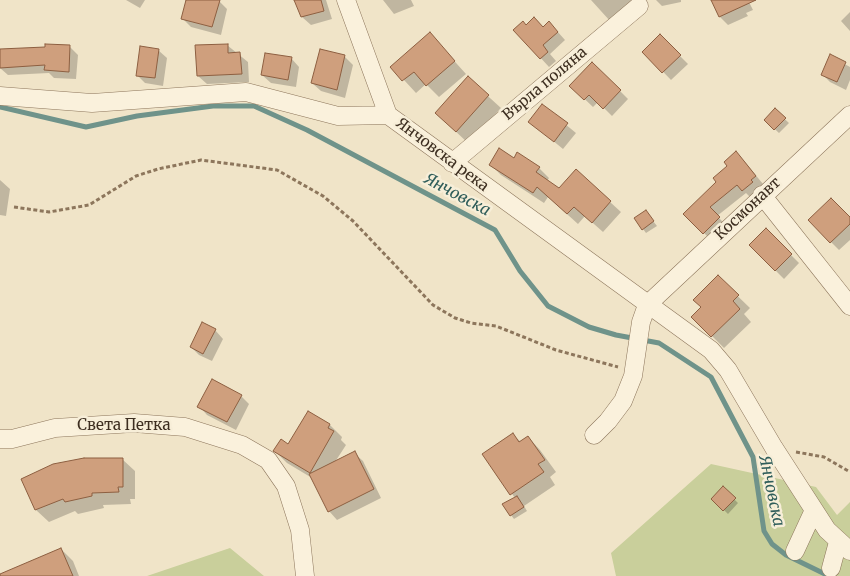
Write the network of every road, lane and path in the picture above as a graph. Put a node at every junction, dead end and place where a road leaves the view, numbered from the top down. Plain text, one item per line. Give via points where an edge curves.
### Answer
1 (346, 0) edge
2 (638, 6) dead end
3 (0, 96) edge
4 (388, 115) junction
5 (850, 115) edge
6 (452, 163) junction
7 (762, 195) junction
8 (14, 207) dead end
9 (647, 305) junction
10 (850, 306) edge
11 (634, 370) junction
12 (594, 434) dead end
13 (0, 439) edge
14 (774, 448) junction
15 (850, 472) edge
16 (814, 510) junction
17 (844, 546) edge
18 (795, 551) dead end
19 (831, 568) dead end
20 (305, 576) edge

1 - 4 street
2 - 6 street, Върла поляна
3 - 4 street, Янчовска река via 92,102 246,92 338,116
4 - 6 street, Янчовска река
5 - 7 street, Космонавт
6 - 9 street, Янчовска река
7 - 9 street, Космонавт
7 - 10 street
8 - 11 path via 49,212 89,205 136,176 158,168 201,160 277,170 323,196 353,221 417,291 455,318 496,326 564,352
9 - 11 street
9 - 14 street, Янчовска река via 711,350 728,370
11 - 12 street via 623,401 608,422
13 - 20 street, Света Петка via 12,440 54,428 134,424 185,427 242,445 268,460 286,486 300,530
14 - 15 path via 824,457
14 - 16 street, Янчовска река
16 - 17 street, Янчовска река via 827,530
16 - 18 street
17 - 19 street

